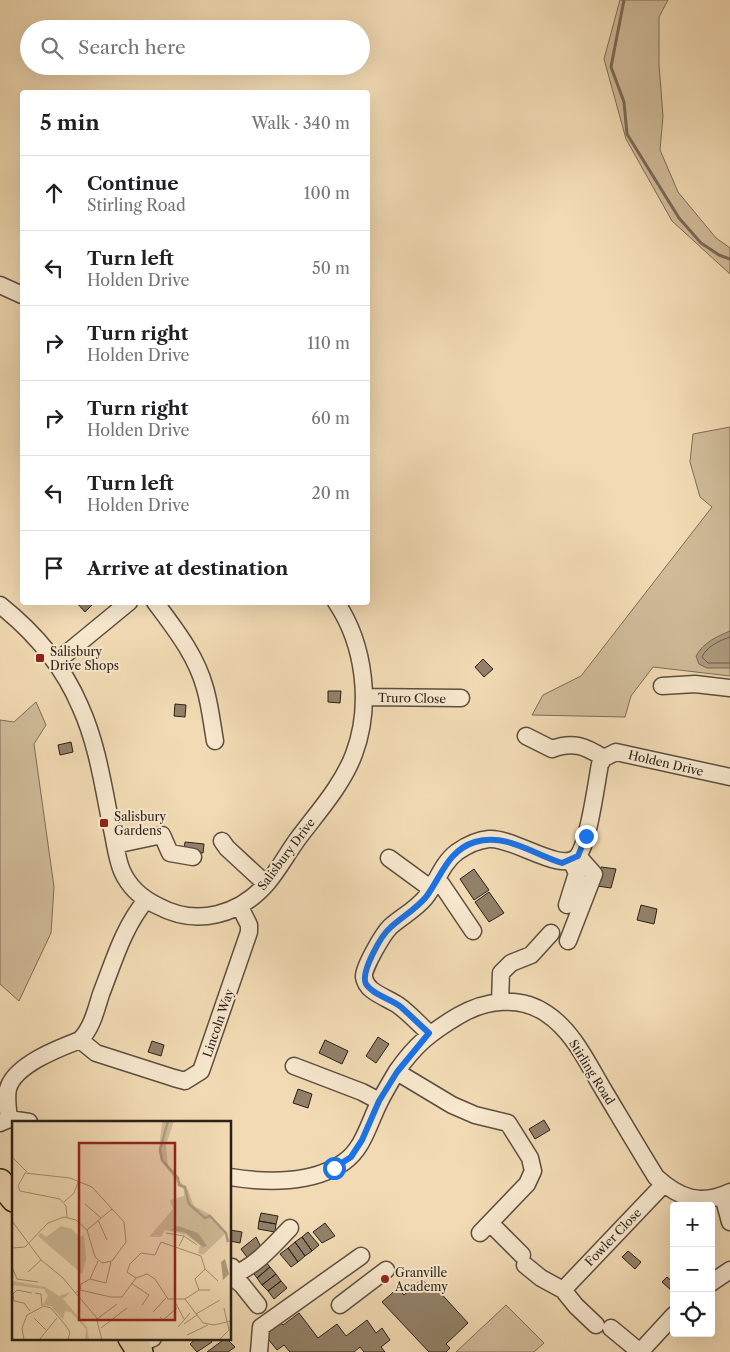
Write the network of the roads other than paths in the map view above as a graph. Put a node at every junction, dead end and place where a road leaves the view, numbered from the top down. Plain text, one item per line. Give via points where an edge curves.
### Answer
1 (0, 286) edge
2 (20, 294) edge
3 (0, 605) edge
4 (125, 605) edge
5 (157, 605) edge
6 (338, 605) edge
7 (52, 657) junction
8 (662, 686) dead end
9 (730, 688) edge
10 (364, 697) junction
11 (461, 698) dead end
12 (526, 736) dead end
13 (215, 741) dead end
14 (604, 758) junction
15 (730, 776) edge
16 (222, 840) dead end
17 (115, 845) junction
18 (193, 857) dead end
19 (389, 858) dead end
20 (574, 858) junction
21 (266, 884) junction
22 (433, 884) junction
23 (146, 900) junction
24 (567, 905) dead end
25 (240, 907) junction
26 (474, 931) dead end
27 (551, 932) dead end
28 (568, 941) dead end
29 (500, 1002) junction
30 (429, 1033) junction
31 (80, 1040) junction
32 (294, 1066) dead end
33 (397, 1072) junction
34 (379, 1101) junction
35 (4, 1121) edge
36 (231, 1176) edge
37 (0, 1182) edge
38 (664, 1184) junction
39 (726, 1194) edge
40 (12, 1197) edge
41 (730, 1222) edge
42 (290, 1228) dead end
43 (386, 1270) dead end
44 (730, 1270) edge
45 (234, 1275) edge
46 (715, 1280) edge
47 (363, 1287) junction
48 (563, 1290) junction
49 (258, 1305) dead end
50 (340, 1305) dead end
51 (670, 1321) edge
52 (652, 1348) edge
53 (259, 1352) edge

1 - 2 street
3 - 7 street, Salisbury Drive
4 - 7 street
5 - 13 street via 182,638 206,688
6 - 10 street, Salisbury Drive via 355,643
7 - 17 street, Salisbury Drive via 77,700 91,736
8 - 9 street via 695,684
10 - 11 street, Truro Close
10 - 21 street, Salisbury Drive via 358,737 346,770
12 - 14 street via 543,747 552,749 575,744 587,747
14 - 15 street, Holden Drive via 623,752
14 - 20 street via 600,764 586,836
16 - 21 street
17 - 18 street via 162,835 170,853
17 - 23 street, Salisbury Drive via 122,871
19 - 22 street
20 - 22 street via 562,863 505,840 489,839 474,842 457,852 443,866
20 - 24 street via 577,873
20 - 28 street via 594,874
21 - 25 street, Salisbury Drive
22 - 26 street via 442,885
22 - 30 street via 426,897 389,928 364,976 372,990 400,1006
23 - 25 street, Salisbury Drive via 175,914 188,916 212,916
23 - 31 street via 123,933 91,1023
25 - 31 street, Lincoln Way via 249,932 201,1071 193,1078 174,1078 119,1061 96,1053
27 - 29 street via 531,955 511,963 501,973
29 - 30 street, Stirling Road via 468,1010
29 - 38 street, Stirling Road via 517,1002 547,1014 575,1041 656,1177
30 - 33 street, Stirling Road
31 - 35 street via 50,1051 16,1075 8,1088
32 - 34 street
33 - 34 street, Stirling Road
33 - 48 street via 452,1105 511,1126 530,1158 533,1171 527,1184 485,1228 541,1278
34 - 36 street, Stirling Road via 362,1140 342,1164 295,1179 268,1181
37 - 40 highway
38 - 39 street, Stirling Road via 673,1193 691,1198
38 - 48 street, Fowler Close
39 - 41 street
42 - 45 street via 271,1248
43 - 47 street
44 - 46 street
45 - 49 street
47 - 50 street
47 - 53 street via 354,1261 261,1327
48 - 52 street via 604,1327 640,1352
51 - 52 street

